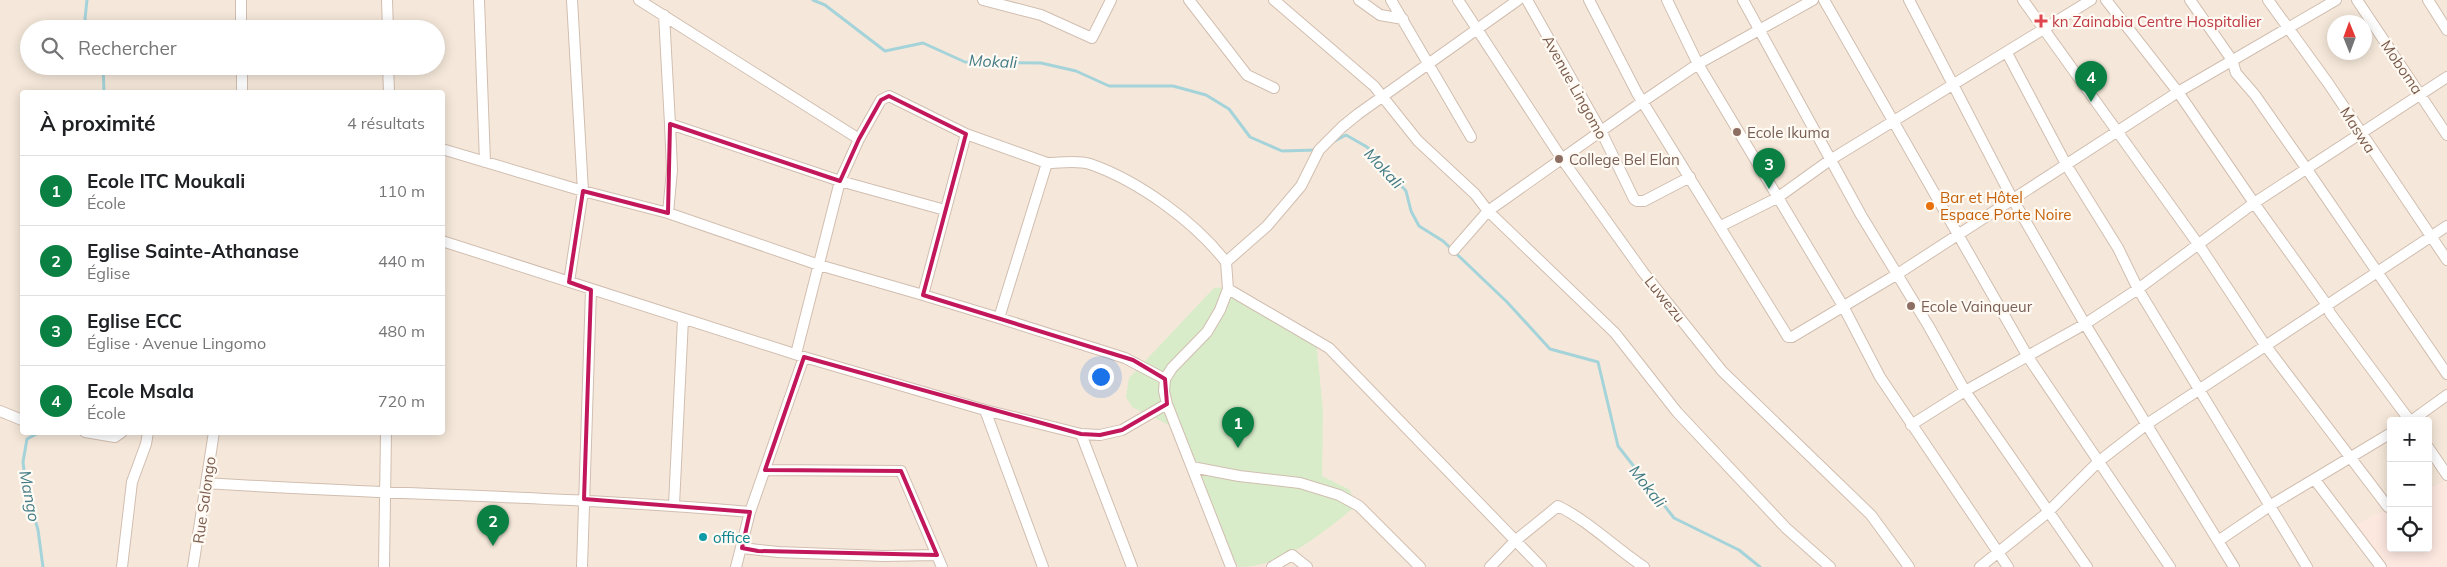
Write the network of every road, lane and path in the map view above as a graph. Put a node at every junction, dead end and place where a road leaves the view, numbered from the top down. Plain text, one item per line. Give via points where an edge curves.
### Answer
1 (241, 0) edge
2 (387, 0) edge
3 (479, 0) edge
4 (572, 0) edge
5 (639, 0) edge
6 (983, 0) edge
7 (1111, 0) edge
8 (1189, 0) edge
9 (1274, 0) edge
10 (1359, 0) edge
11 (1391, 0) edge
12 (1458, 0) edge
13 (1518, 0) edge
14 (1527, 0) edge
15 (1589, 0) edge
16 (1667, 0) edge
17 (1743, 0) edge
18 (1813, 0) edge
19 (1824, 0) edge
20 (1909, 0) edge
21 (2023, 0) edge
22 (2091, 0) edge
23 (2106, 0) edge
24 (2190, 0) edge
25 (2268, 0) edge
26 (2336, 0) edge
27 (2357, 0) edge
28 (2428, 0) edge
29 (664, 15) junction
30 (1403, 19) junction
31 (241, 20) edge
32 (388, 20) edge
33 (2044, 29) junction
34 (2289, 29) junction
35 (1476, 30) junction
36 (1759, 30) junction
37 (2447, 30) edge
38 (2007, 53) junction
39 (2232, 60) junction
40 (1429, 64) junction
41 (1698, 64) junction
42 (242, 75) edge
43 (388, 75) edge
44 (2447, 77) edge
45 (1953, 84) junction
46 (1274, 88) dead end
47 (242, 90) edge
48 (389, 90) edge
49 (2178, 92) junction
50 (2420, 94) junction
51 (1383, 97) junction
52 (1642, 102) junction
53 (1894, 121) junction
54 (670, 124) junction
55 (1602, 133) junction
56 (2117, 133) junction
57 (2360, 133) junction
58 (966, 134) junction
59 (2447, 135) edge
60 (1472, 136) dead end
61 (859, 140) junction
62 (445, 150) edge
63 (1562, 159) junction
64 (1830, 160) junction
65 (486, 162) junction
66 (1047, 163) junction
67 (2067, 166) junction
68 (2306, 168) junction
69 (1690, 177) junction
70 (840, 181) junction
71 (583, 191) junction
72 (1777, 198) junction
73 (2012, 198) junction
74 (2254, 203) junction
75 (945, 210) junction
76 (1488, 212) junction
77 (668, 213) junction
78 (1721, 226) junction
79 (2447, 226) edge
80 (1958, 234) junction
81 (2430, 237) junction
82 (445, 241) edge
83 (2198, 244) junction
84 (1454, 250) dead end
85 (2447, 260) edge
86 (1226, 262) junction
87 (818, 265) junction
88 (2376, 272) junction
89 (1896, 275) junction
90 (570, 282) junction
91 (1228, 289) junction
92 (2138, 289) junction
93 (591, 290) junction
94 (923, 295) junction
95 (2327, 305) junction
96 (1842, 306) junction
97 (999, 318) junction
98 (683, 319) junction
99 (2085, 324) junction
100 (2265, 344) junction
101 (800, 355) junction
102 (2028, 357) junction
103 (2447, 374) edge
104 (1165, 379) junction
105 (2199, 389) junction
106 (1964, 391) junction
107 (2447, 395) edge
108 (1167, 404) junction
109 (985, 410) junction
110 (0, 411) edge
111 (2407, 417) edge
112 (2416, 417) edge
113 (20, 419) edge
114 (2147, 424) junction
115 (1910, 425) junction
116 (1081, 434) junction
117 (102, 435) edge
118 (117, 435) edge
119 (148, 435) edge
120 (214, 435) edge
121 (386, 435) edge
122 (2387, 435) edge
123 (2432, 453) edge
124 (2350, 458) junction
125 (2098, 462) junction
126 (1192, 467) junction
127 (765, 470) junction
128 (2447, 475) edge
129 (2314, 480) junction
130 (206, 483) junction
131 (386, 493) junction
132 (584, 499) junction
133 (674, 505) junction
134 (2271, 505) junction
135 (2387, 506) edge
136 (750, 512) junction
137 (2047, 513) junction
138 (1515, 541) junction
139 (2218, 541) junction
140 (742, 548) junction
141 (1997, 552) junction
142 (937, 555) junction
143 (122, 567) edge
144 (193, 567) edge
145 (384, 567) edge
146 (582, 567) edge
147 (736, 567) edge
148 (942, 567) edge
149 (1043, 567) edge
150 (1132, 567) edge
151 (1231, 567) edge
152 (1272, 567) edge
153 (1307, 567) edge
154 (1420, 567) edge
155 (1490, 567) edge
156 (1541, 567) edge
157 (1644, 567) edge
158 (1830, 567) edge
159 (1909, 567) edge
160 (1980, 567) edge
161 (2008, 567) edge
162 (2086, 567) edge
163 (2170, 567) edge
164 (2234, 567) edge
165 (2307, 567) edge
166 (2381, 567) edge

1 - 31 street
2 - 32 street
3 - 65 street
4 - 71 street
5 - 29 street
6 - 7 street via 1041,15 1092,38
8 - 46 street via 1248,75
9 - 51 street
10 - 30 street via 1380,15
11 - 30 street
12 - 35 street, Luwezu
13 - 35 street
14 - 55 street, Avenue Lingomo
15 - 52 street
16 - 41 street
17 - 36 street
18 - 36 street
19 - 53 street
20 - 45 street
21 - 33 street
22 - 33 street
23 - 49 street
24 - 39 street
25 - 34 street, Maswa
26 - 34 street
27 - 50 street, Moboma
28 - 37 street
29 - 54 street
29 - 61 street
30 - 40 street
33 - 38 street
33 - 56 street
34 - 39 street
34 - 57 street, Maswa
35 - 40 street
35 - 63 street, Luwezu
36 - 41 street
36 - 64 street
38 - 45 street
38 - 67 street
39 - 49 street
39 - 68 street via 2236,73
40 - 51 street
40 - 60 street
41 - 52 street
41 - 72 street
42 - 47 street
43 - 48 street
44 - 50 street
45 - 53 street
45 - 73 street
49 - 56 street
49 - 74 street
50 - 57 street
50 - 59 street, Moboma
51 - 76 street via 1418,141 1475,194
51 - 86 street via 1342,127 1319,150 1297,191 1267,226
52 - 55 street
52 - 69 street
53 - 64 street
53 - 80 street
54 - 70 street
54 - 77 street via 672,170
55 - 63 street
55 - 69 street, Avenue Lingomo via 1636,201 1644,202
56 - 67 street
56 - 83 street
57 - 68 street
57 - 81 street, Maswa
58 - 61 street via 889,96 881,100
58 - 66 street
58 - 75 street
61 - 70 street
62 - 65 street
63 - 76 street
63 - 159 street, Luwezu via 1643,272 1722,371 1871,515
64 - 72 street
64 - 89 street
65 - 71 street
66 - 86 street via 1090,164 1134,185 1197,229
66 - 97 street
67 - 73 street
67 - 92 street via 2118,248
68 - 74 street
68 - 88 street
69 - 78 street
70 - 75 street
70 - 87 street
71 - 77 street
71 - 90 street
72 - 78 street
72 - 96 street
73 - 80 street
73 - 99 street
74 - 83 street
74 - 95 street
75 - 94 street
76 - 84 street
76 - 158 street via 1615,334 1677,412 1786,528
77 - 87 street
78 - 96 street via 1788,337
79 - 81 street
80 - 89 street
80 - 102 street
81 - 85 street, Maswa
81 - 88 street
82 - 90 street
83 - 92 street
83 - 100 street
86 - 91 street
87 - 94 street
87 - 101 street
88 - 95 street
88 - 103 street
89 - 96 street
89 - 106 street
90 - 93 street
91 - 104 street via 1207,332
91 - 138 street via 1329,348
92 - 99 street
92 - 105 street
93 - 98 street
93 - 132 street
94 - 97 street
95 - 100 street
95 - 111 street
96 - 115 street
97 - 104 street via 1126,358
98 - 101 street
98 - 133 street
99 - 102 street
99 - 114 street
100 - 105 street
100 - 124 street
101 - 109 street
101 - 127 street
102 - 106 street
102 - 125 street
104 - 108 street
105 - 114 street
105 - 134 street
106 - 115 street
106 - 137 street
107 - 112 street
108 - 116 street via 1122,430 1100,436
108 - 126 street
109 - 116 street
109 - 149 street
110 - 113 street
114 - 125 street
114 - 139 street
115 - 141 street
116 - 150 street
117 - 118 street
119 - 143 street via 132,482
120 - 130 street, Rue Salongo
121 - 131 street
122 - 124 street
123 - 128 street
124 - 129 street
124 - 135 street
125 - 137 street
125 - 163 street
126 - 151 street
126 - 154 street via 1300,483 1339,495 1359,506
127 - 136 street
127 - 142 street via 901,471
129 - 134 street
129 - 166 street
130 - 131 street
130 - 144 street, Rue Salongo
131 - 132 street
131 - 145 street
132 - 133 street
132 - 146 street
133 - 136 street
134 - 139 street
134 - 165 street
136 - 140 street
137 - 141 street
137 - 162 street
138 - 155 street
138 - 156 street
138 - 157 street via 1558,506 1594,527
139 - 164 street
140 - 142 street via 883,556
140 - 147 street
141 - 160 street
141 - 161 street
142 - 148 street
152 - 153 street via 1292,555

